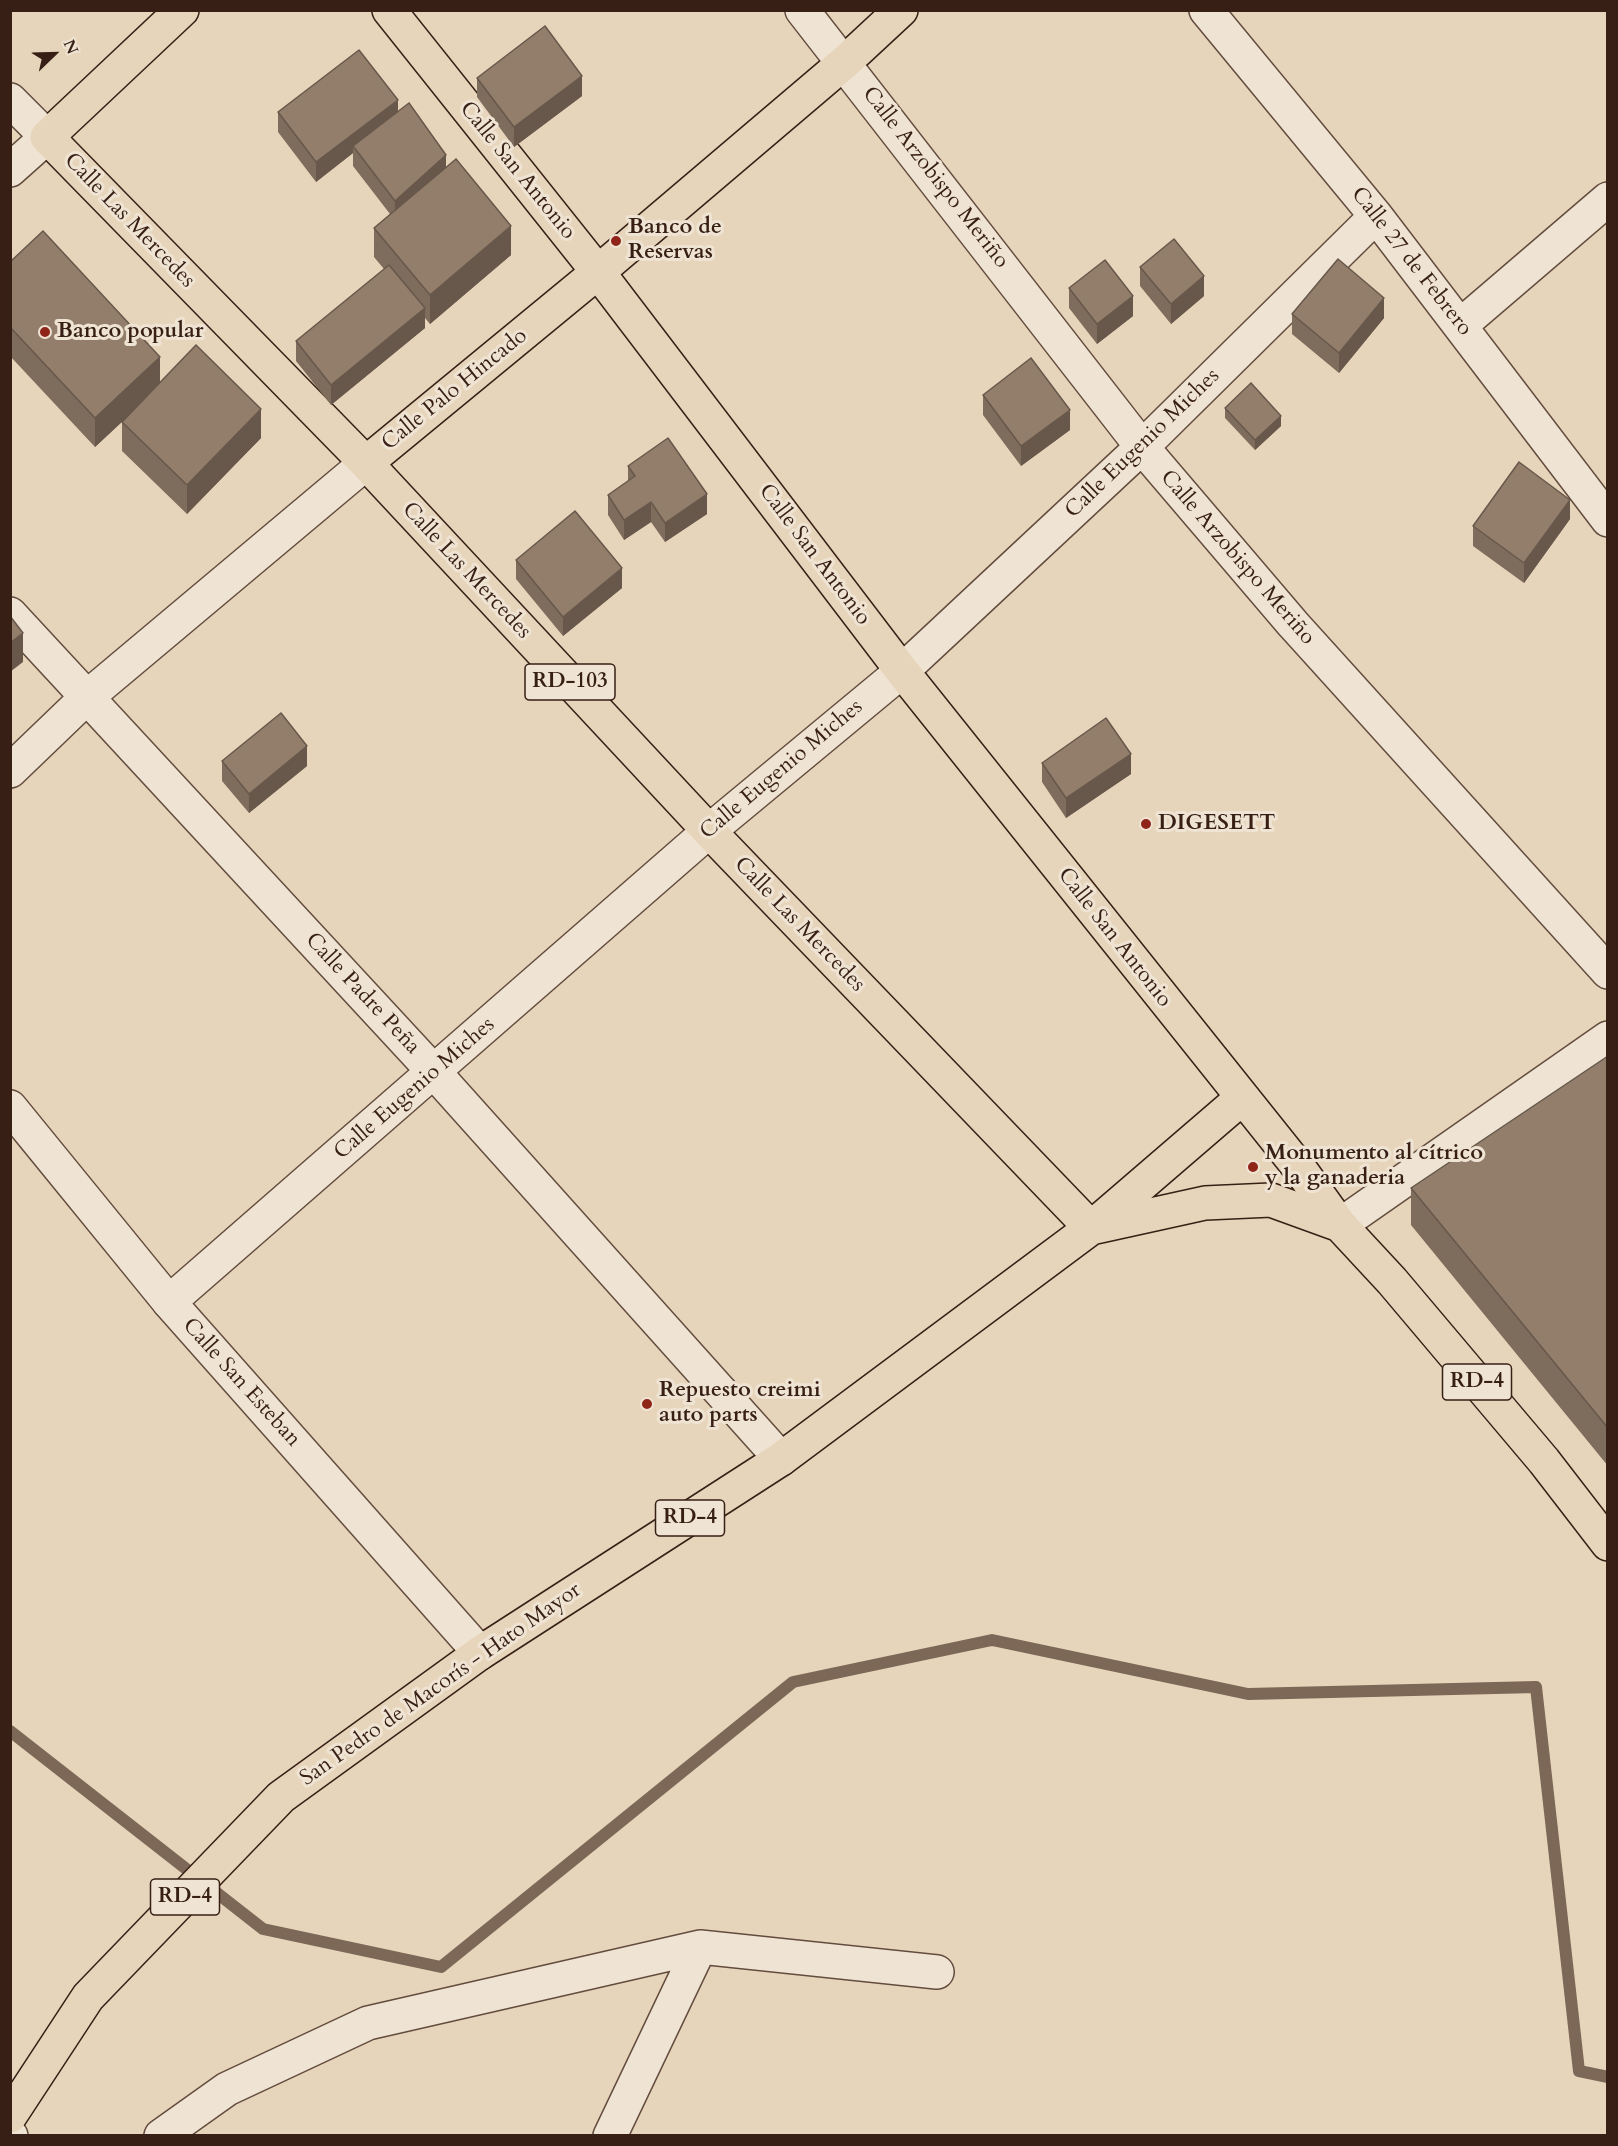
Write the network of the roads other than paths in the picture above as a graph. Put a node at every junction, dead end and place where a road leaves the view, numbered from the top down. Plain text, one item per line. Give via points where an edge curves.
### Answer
1 (182, 10) edge
2 (388, 10) edge
3 (802, 10) edge
4 (901, 10) edge
5 (1213, 13) edge
6 (845, 62) junction
7 (10, 100) edge
8 (47, 137) junction
9 (10, 170) edge
10 (1608, 199) edge
11 (1376, 216) junction
12 (598, 272) junction
13 (1461, 325) junction
14 (1142, 447) junction
15 (366, 463) junction
16 (1608, 520) edge
17 (10, 614) edge
18 (902, 671) junction
19 (86, 698) junction
20 (10, 771) edge
21 (709, 831) junction
22 (1608, 972) edge
23 (1608, 1038) edge
24 (435, 1072) junction
25 (1242, 1098) junction
26 (10, 1107) edge
27 (1340, 1225) junction
28 (1091, 1228) junction
29 (169, 1302) junction
30 (781, 1459) junction
31 (1604, 1534) edge
32 (480, 1653) junction
33 (700, 1947) junction
34 (937, 1972) dead end
35 (10, 2116) edge
36 (161, 2136) edge
37 (610, 2136) edge

1 - 8 main road
2 - 12 main road, Calle San Antonio
3 - 6 street, Calle Arzobispo Meriño
4 - 6 main road, Calle Palo Hincado
5 - 11 street, Calle 27 de Febrero
6 - 12 main road, Calle Palo Hincado
6 - 14 street, Calle Arzobispo Meriño
7 - 8 street, Calle Las Mercedes
8 - 9 street
8 - 15 main road, Calle Las Mercedes / RD-103
10 - 13 street
11 - 13 street, Calle 27 de Febrero
11 - 14 street, Calle Eugenio Miches
12 - 15 main road, Calle Palo Hincado
12 - 18 main road, Calle San Antonio
13 - 16 street, Calle 27 de Febrero
14 - 18 street, Calle Eugenio Miches
14 - 22 street, Calle Arzobispo Meriño via 1293,624
15 - 19 street, Calle Palo Hincado
15 - 21 main road, Calle Las Mercedes / RD-103
17 - 19 street, Calle Padre Peña
18 - 21 street, Calle Eugenio Miches
18 - 25 main road, Calle San Antonio
19 - 20 street, Calle Palo Hincado
19 - 24 street, Calle Padre Peña
21 - 24 street, Calle Eugenio Miches
21 - 28 main road, Calle Las Mercedes / RD-103
23 - 27 street
24 - 29 street, Calle Eugenio Miches
24 - 30 street, Calle Padre Peña
25 - 27 main road, RD-4
25 - 28 main road, San Pedro de Macorís - Hato Mayor / RD-4
26 - 29 street, Calle San Esteban
27 - 28 main road, San Pedro de Macorís - Hato Mayor / RD-4 via 1271,1200 1204,1203
27 - 31 main road, RD-4 via 1392,1281
28 - 30 main road, San Pedro de Macorís - Hato Mayor / RD-4
29 - 32 street, Calle San Esteban
30 - 32 main road, San Pedro de Macorís - Hato Mayor / RD-4
32 - 35 main road, San Pedro de Macorís - Hato Mayor / RD-4 via 281,1797 88,1997
33 - 34 street
33 - 36 street via 368,2023 227,2089
33 - 37 street

